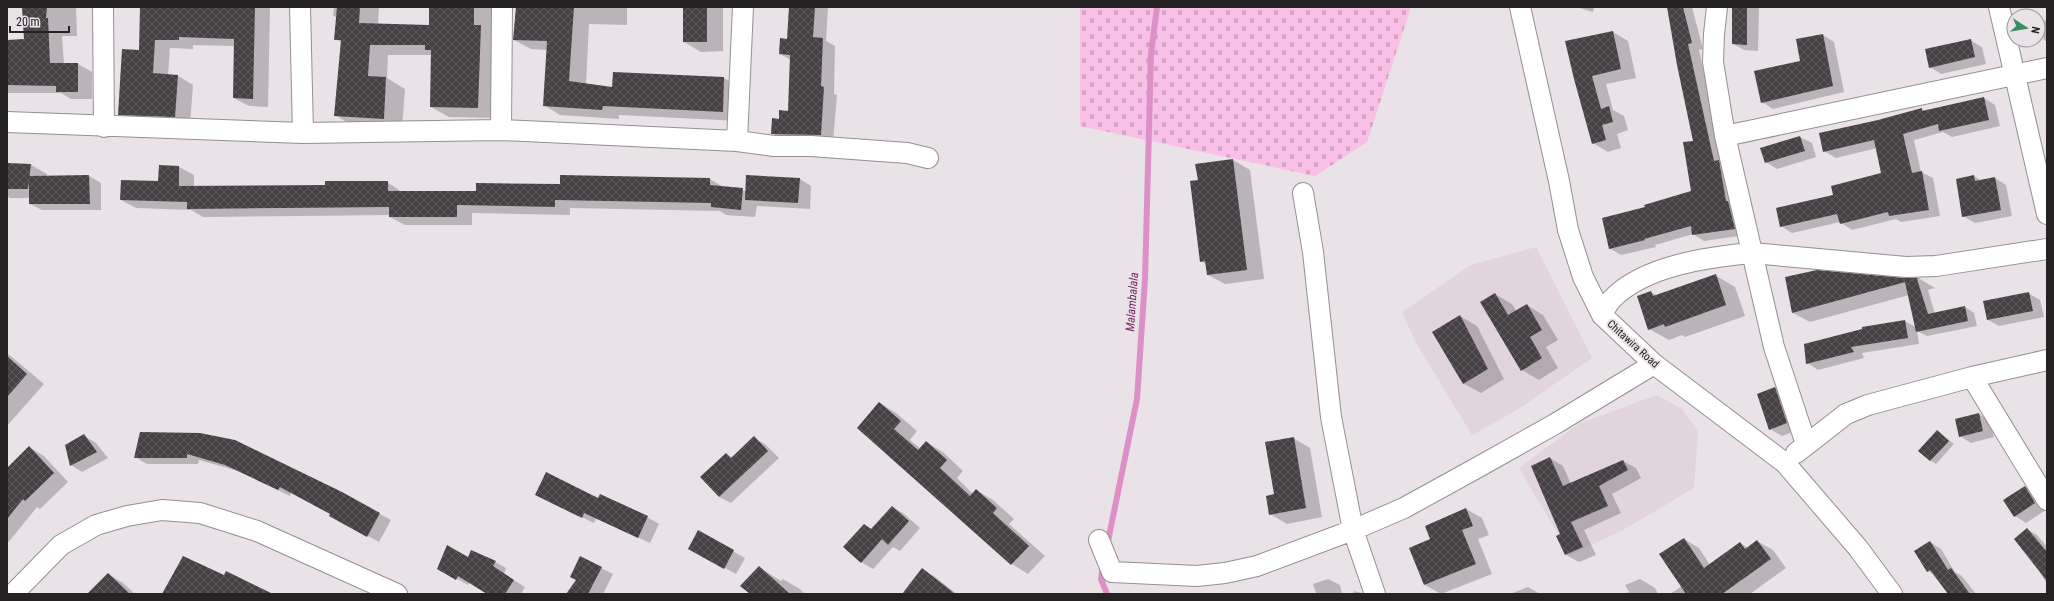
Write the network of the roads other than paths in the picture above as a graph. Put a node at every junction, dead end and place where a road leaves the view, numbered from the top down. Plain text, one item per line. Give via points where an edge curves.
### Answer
1 (103, 7) edge
2 (300, 7) edge
3 (502, 7) edge
4 (743, 7) edge
5 (1520, 7) edge
6 (1718, 7) edge
7 (1999, 7) edge
8 (2047, 68) edge
9 (2015, 76) junction
10 (7, 122) edge
11 (104, 127) junction
12 (500, 130) junction
13 (303, 133) junction
14 (1725, 136) junction
15 (737, 141) junction
16 (928, 158) dead end
17 (1303, 193) dead end
18 (2047, 214) edge
19 (2047, 249) edge
20 (1752, 253) junction
21 (1602, 315) junction
22 (2047, 360) edge
23 (1654, 364) junction
24 (1972, 377) junction
25 (1806, 444) junction
26 (1785, 463) junction
27 (2047, 500) edge
28 (1353, 530) junction
29 (1099, 540) dead end
30 (13, 594) edge
31 (397, 594) edge
32 (1375, 594) edge
33 (1892, 594) edge

1 - 11 street
2 - 13 street
3 - 12 street
4 - 15 street
5 - 21 street, Chitawira Road via 1568,230 1583,277
6 - 14 street via 1713,62
7 - 9 street
8 - 9 street
9 - 14 street
9 - 18 street
10 - 11 street
11 - 13 street
12 - 13 street
12 - 15 street
14 - 20 street
15 - 16 street via 774,146 907,153
17 - 28 street via 1313,252 1331,417
19 - 20 street via 1936,266 1906,267
20 - 21 street via 1729,255 1656,271 1625,288 1610,300
20 - 25 street via 1774,347
21 - 23 street, Chitawira Road
22 - 24 street
23 - 26 street, Chitawira Road
23 - 28 street via 1473,470 1404,508
24 - 25 street via 1868,405 1846,414
24 - 27 street
25 - 26 street
26 - 33 street, Chitawira Road via 1858,548
28 - 29 street via 1257,566 1196,576 1112,572
28 - 32 street
30 - 31 street via 61,545 96,525 162,510 200,513 257,531

